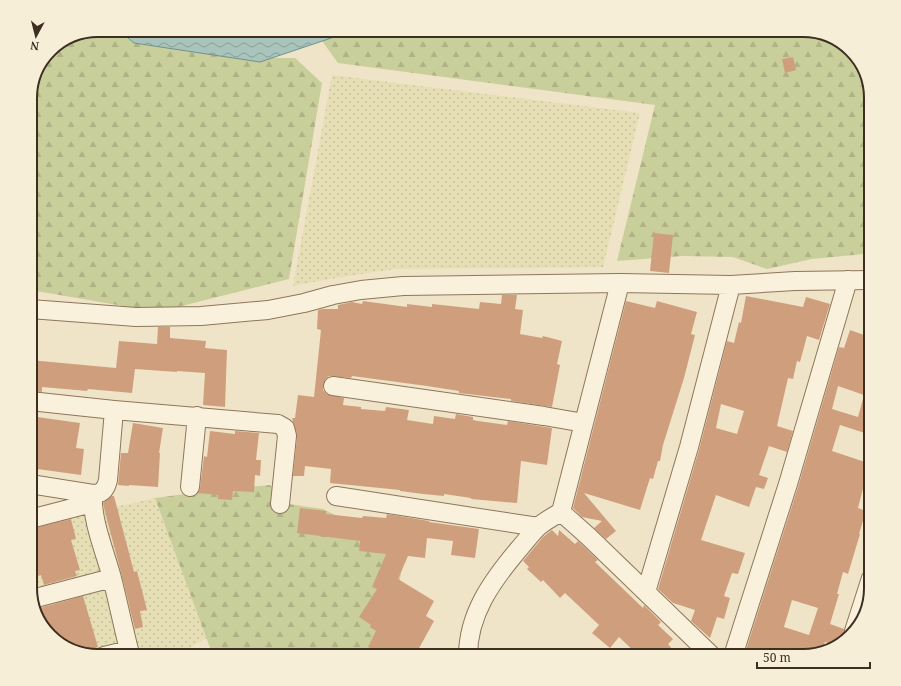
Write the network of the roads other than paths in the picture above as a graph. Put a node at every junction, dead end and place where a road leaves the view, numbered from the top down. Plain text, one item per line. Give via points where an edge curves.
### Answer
1 (848, 280) junction
2 (864, 280) edge
3 (620, 284) junction
4 (731, 285) junction
5 (37, 310) edge
6 (333, 386) dead end
7 (37, 402) edge
8 (114, 410) junction
9 (197, 416) junction
10 (584, 423) junction
11 (37, 486) edge
12 (190, 487) dead end
13 (336, 496) dead end
14 (92, 498) junction
15 (280, 504) dead end
16 (562, 512) junction
17 (37, 516) edge
18 (538, 527) junction
19 (112, 578) junction
20 (646, 592) junction
21 (38, 597) edge
22 (129, 649) edge
23 (469, 649) edge
24 (705, 649) edge
25 (736, 649) edge

1 - 2 street
1 - 4 street
1 - 25 street
3 - 4 street
3 - 5 street via 403,286 361,290 268,310 201,316 136,317
3 - 10 street
4 - 20 street via 689,447
6 - 10 street
7 - 8 street
8 - 9 street
8 - 14 street via 107,486
9 - 12 street
9 - 15 street via 273,423 285,428 288,442
10 - 16 street
11 - 14 street
13 - 18 street
14 - 17 street
14 - 19 street
16 - 18 street
16 - 20 street
18 - 23 street via 502,570 484,597 474,619
19 - 21 street
19 - 22 street
20 - 24 street

